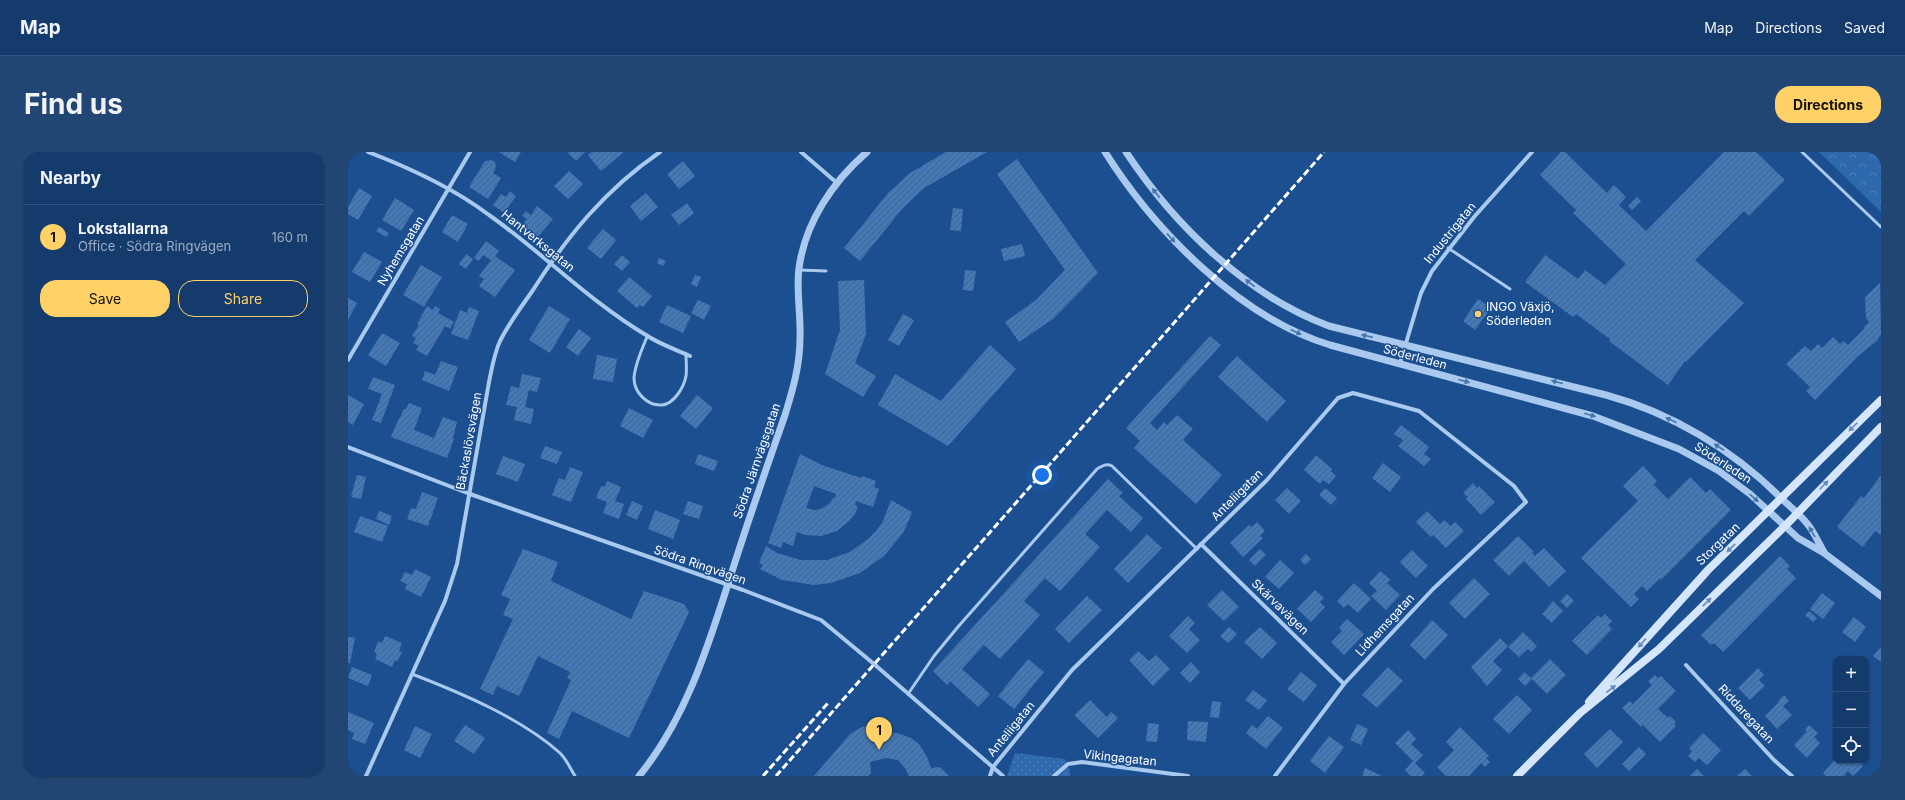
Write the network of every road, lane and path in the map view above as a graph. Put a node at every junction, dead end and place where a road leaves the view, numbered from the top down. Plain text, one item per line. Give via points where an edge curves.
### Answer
1 (368, 152) edge
2 (470, 152) edge
3 (660, 152) edge
4 (801, 152) edge
5 (867, 152) edge
6 (1105, 152) edge
7 (1126, 152) edge
8 (1532, 152) edge
9 (1802, 152) edge
10 (837, 183) junction
11 (448, 190) junction
12 (1881, 227) edge
13 (1448, 248) junction
14 (549, 264) junction
15 (799, 270) junction
16 (826, 270) dead end
17 (1510, 289) dead end
18 (647, 336) junction
19 (1405, 345) junction
20 (688, 355) joint
21 (348, 360) edge
22 (1400, 363) junction
23 (1881, 400) edge
24 (1881, 427) edge
25 (348, 447) edge
26 (470, 494) junction
27 (1781, 498) junction
28 (1526, 502) joint
29 (1768, 510) junction
30 (1797, 513) junction
31 (1785, 526) junction
32 (1201, 544) junction
33 (1197, 549) junction
34 (1824, 553) junction
35 (727, 586) junction
36 (1881, 596) edge
37 (1686, 665) dead end
38 (412, 674) junction
39 (1344, 684) junction
40 (908, 694) junction
41 (1580, 713) junction
42 (993, 767) junction
43 (366, 776) edge
44 (575, 776) edge
45 (639, 776) edge
46 (990, 776) edge
47 (1002, 776) edge
48 (1054, 776) edge
49 (1188, 776) edge
50 (1275, 776) edge
51 (1517, 776) edge
52 (1792, 776) edge

1 - 11 street, Hantverksgatan
2 - 11 street, Nyhemsgatan
3 - 14 street, Bäckaslövsvägen via 596,206
4 - 10 street
5 - 10 street, Södra Järnvägsgatan
6 -> 22 street, Söderleden via 1138,199 1169,236 1249,305 1281,325 1317,341
19 -> 7 street, Söderleden via 1329,326 1285,306 1259,290 1185,226 1155,192
8 - 13 street, Industrigatan
9 - 12 lane
10 - 15 street, Södra Järnvägsgatan via 812,225 801,255
11 - 14 street, Hantverksgatan via 489,215
11 - 21 street, Nyhemsgatan
13 - 17 lane
13 - 19 street, Industrigatan via 1427,280
14 - 18 street, Hantverksgatan
14 - 26 street, Bäckaslövsvägen via 510,324 493,361
15 - 16 lane
15 - 35 street, Södra Järnvägsgatan via 800,336 796,376
18 - 20 street, Hantverksgatan
18 - 20 lane via 634,378 638,394 647,401 662,405 678,393 686,376
19 - 22 street, Industrigatan
27 -> 19 street, Söderleden via 1764,480 1720,448 1680,424 1621,399
22 -> 29 street, Söderleden via 1593,416 1658,440 1719,471
23 -> 27 main road, Storgatan
30 -> 24 main road, Storgatan
25 - 26 street, Södra Ringvägen
26 - 35 street, Södra Ringvägen
26 - 38 street, Bäckaslövsvägen via 453,581
27 - 29 main road, Storgatan
27 - 30 street, Söderleden
28 - 32 street, Anteliigatan via 1514,486 1419,411 1353,394 1338,398 1285,461
28 - 39 street, Lidhemsgatan via 1433,589
29 - 31 street, Söderleden
29 -> 41 main road, Storgatan via 1708,570
30 - 31 main road, Storgatan
34 -> 30 street, Söderleden via 1810,526
31 - 34 street, Söderleden via 1798,538
41 -> 31 main road, Storgatan via 1658,649
32 - 33 street, Anteliigatan
32 - 39 street, Skärvavägen
33 - 40 lane via 1112,466 1103,465 957,628
33 - 42 street, Anteliigatan via 1072,670
34 - 36 street, Söderleden
35 - 40 street, Södra Ringvägen via 821,620
35 - 45 street, Södra Järnvägsgatan via 707,646 679,711
37 - 52 street, Riddaregatan
38 - 43 street, Bäckaslövsvägen
38 - 44 lane via 489,707 534,735 560,754
39 - 50 street, Lidhemsgatan
40 - 42 street, Södra Ringvägen
41 - 51 main road, Storgatan
42 - 46 street
42 - 47 street, Södra Ringvägen
48 - 49 street, Vikingagatan via 1068,764 1082,762

